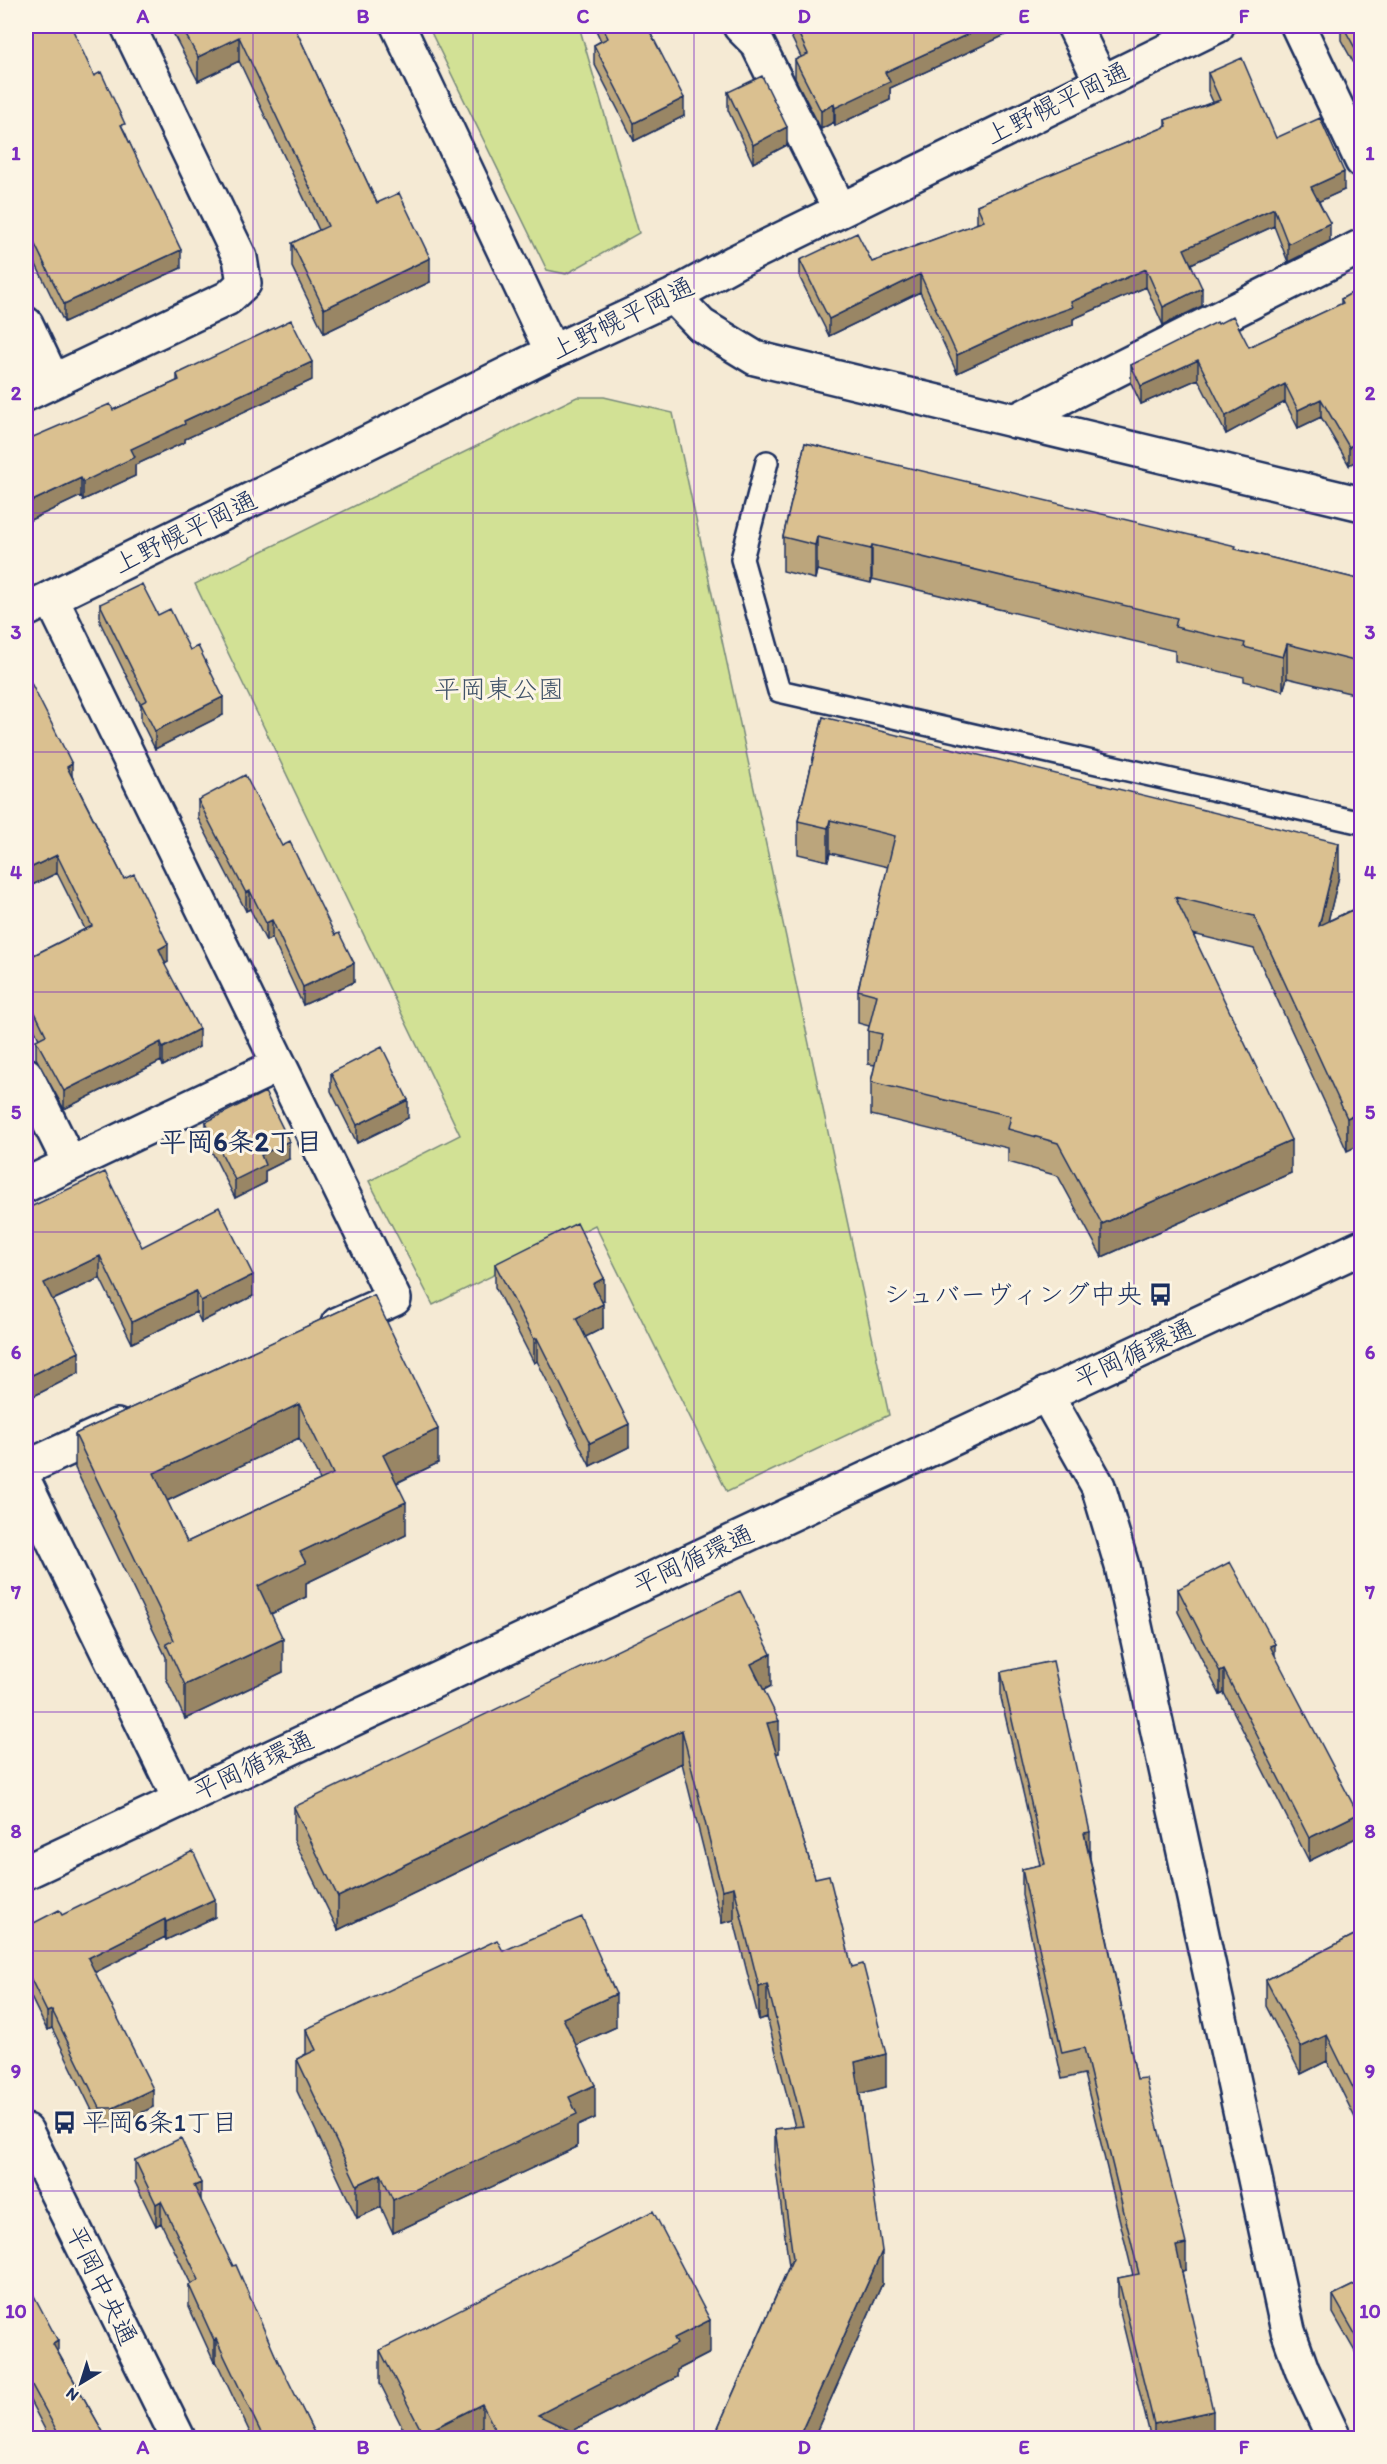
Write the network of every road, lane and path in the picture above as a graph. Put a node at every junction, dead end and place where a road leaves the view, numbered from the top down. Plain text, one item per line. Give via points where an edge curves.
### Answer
1 (128, 26) edge
2 (398, 26) edge
3 (740, 26) edge
4 (1074, 26) edge
5 (1217, 26) edge
6 (1298, 26) edge
7 (1101, 81) junction
8 (1362, 161) edge
9 (840, 210) junction
10 (1362, 246) edge
11 (673, 296) junction
12 (26, 324) edge
13 (552, 351) junction
14 (39, 387) edge
15 (1015, 421) junction
16 (767, 462) dead end
17 (1362, 504) edge
18 (38, 604) edge
19 (1362, 823) edge
20 (279, 1065) junction
21 (26, 1075) edge
22 (70, 1164) junction
23 (26, 1185) edge
24 (1362, 1247) edge
25 (307, 1339) edge
26 (1046, 1394) junction
27 (145, 1413) edge
28 (26, 1468) edge
29 (26, 1485) edge
30 (180, 1800) junction
31 (26, 1872) edge
32 (26, 2131) edge
33 (178, 2439) edge
34 (1334, 2439) edge

1 - 14 street via 240,258 244,283 228,298
2 - 13 street
3 - 9 street via 757,43
4 - 7 street
5 - 7 street, 上野幌平岡通
6 - 8 street
7 - 9 street, 上野幌平岡通
9 - 11 street, 上野幌平岡通
10 - 15 street
11 - 13 street, 上野幌平岡通
11 - 15 street via 701,325 755,358
12 - 14 street
13 - 18 street, 上野幌平岡通
15 - 17 street
16 - 19 lane via 742,559 779,691
18 - 20 street
20 - 22 street
20 - 25 street via 394,1299
21 - 22 street
22 - 23 street
24 - 26 street, 平岡循環通
26 - 30 street, 平岡循環通
26 - 34 street via 1098,1486 1122,1566 1288,2331
27 - 28 street
29 - 30 street
30 - 31 street, 平岡循環通
32 - 33 street, 平岡中央通

